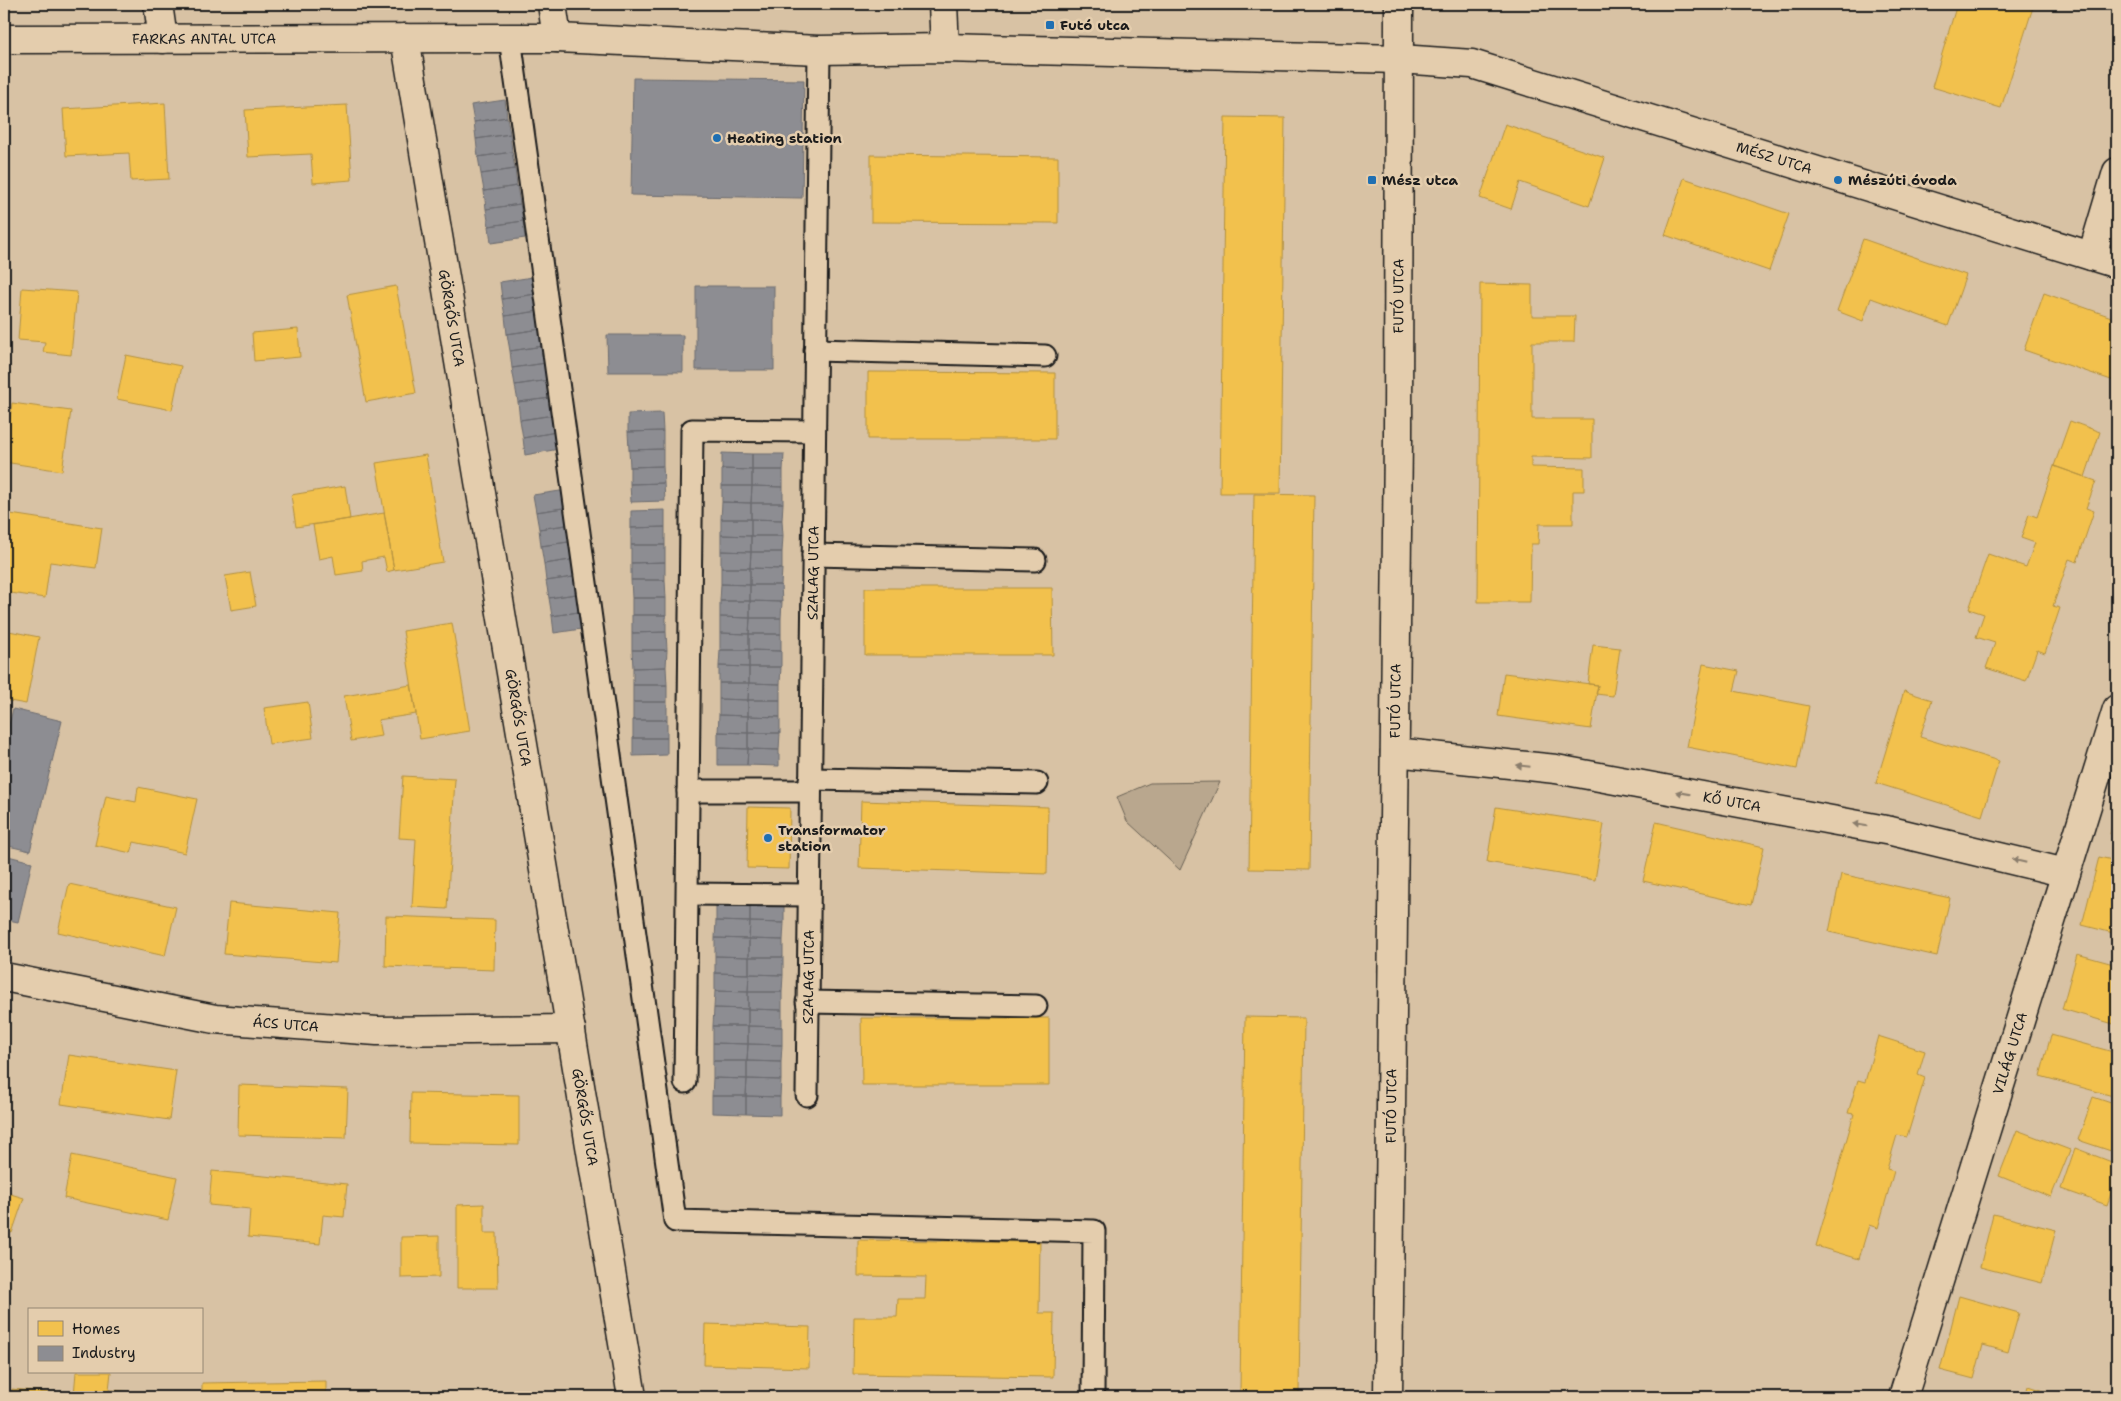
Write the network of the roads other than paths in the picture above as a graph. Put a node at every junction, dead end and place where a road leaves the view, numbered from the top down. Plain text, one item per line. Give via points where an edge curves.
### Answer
1 (158, 4) edge
2 (552, 4) edge
3 (943, 4) edge
4 (1399, 4) edge
5 (405, 38) junction
6 (510, 38) junction
7 (557, 38) junction
8 (4, 39) edge
9 (163, 39) junction
10 (945, 48) junction
11 (818, 50) junction
12 (1400, 59) junction
13 (2117, 172) edge
14 (2105, 260) edge
15 (815, 350) junction
16 (1046, 356) dead end
17 (814, 431) junction
18 (813, 555) junction
19 (1035, 560) dead end
20 (2117, 709) edge
21 (1395, 752) junction
22 (1037, 783) dead end
23 (810, 785) junction
24 (688, 791) junction
25 (2066, 873) junction
26 (688, 894) junction
27 (809, 895) junction
28 (4, 977) edge
29 (807, 1002) junction
30 (1036, 1006) dead end
31 (571, 1029) junction
32 (685, 1082) dead end
33 (806, 1095) dead end
34 (632, 1397) edge
35 (1093, 1397) edge
36 (1388, 1397) edge
37 (1903, 1397) edge

1 - 9 street
2 - 7 street
3 - 10 street
4 - 12 street, FUTÓ UTCA
5 - 6 street, FARKAS ANTAL UTCA
5 - 9 street, FARKAS ANTAL UTCA
5 - 31 street, GÖRGŐS UTCA
6 - 7 street, FARKAS ANTAL UTCA
6 - 35 lane via 675,1221 1094,1231
7 - 11 street, FARKAS ANTAL UTCA
8 - 9 street, FARKAS ANTAL UTCA
10 - 11 street, FARKAS ANTAL UTCA
10 - 12 street, MÉSZ UTCA
11 - 15 lane, SZALAG UTCA
12 - 14 street, MÉSZ UTCA via 1472,64
12 - 21 street, FUTÓ UTCA
13 - 14 street
15 - 16 lane
15 - 17 lane, SZALAG UTCA
17 - 18 lane, SZALAG UTCA
17 - 24 lane via 692,430
18 - 19 lane
18 - 23 lane, SZALAG UTCA
20 - 25 street, VILÁG UTCA
25 -> 21 street, KŐ UTCA via 1891,831 1566,771
21 - 36 street, FUTÓ UTCA
22 - 23 lane
23 - 24 lane
23 - 27 lane, SZALAG UTCA
24 - 26 lane
25 - 37 street, VILÁG UTCA
26 - 27 lane
26 - 32 lane
27 - 29 lane, SZALAG UTCA
28 - 31 street, ÁCS UTCA via 215,1019 377,1031
29 - 30 lane
29 - 33 lane, SZALAG UTCA
31 - 34 street, GÖRGŐS UTCA

